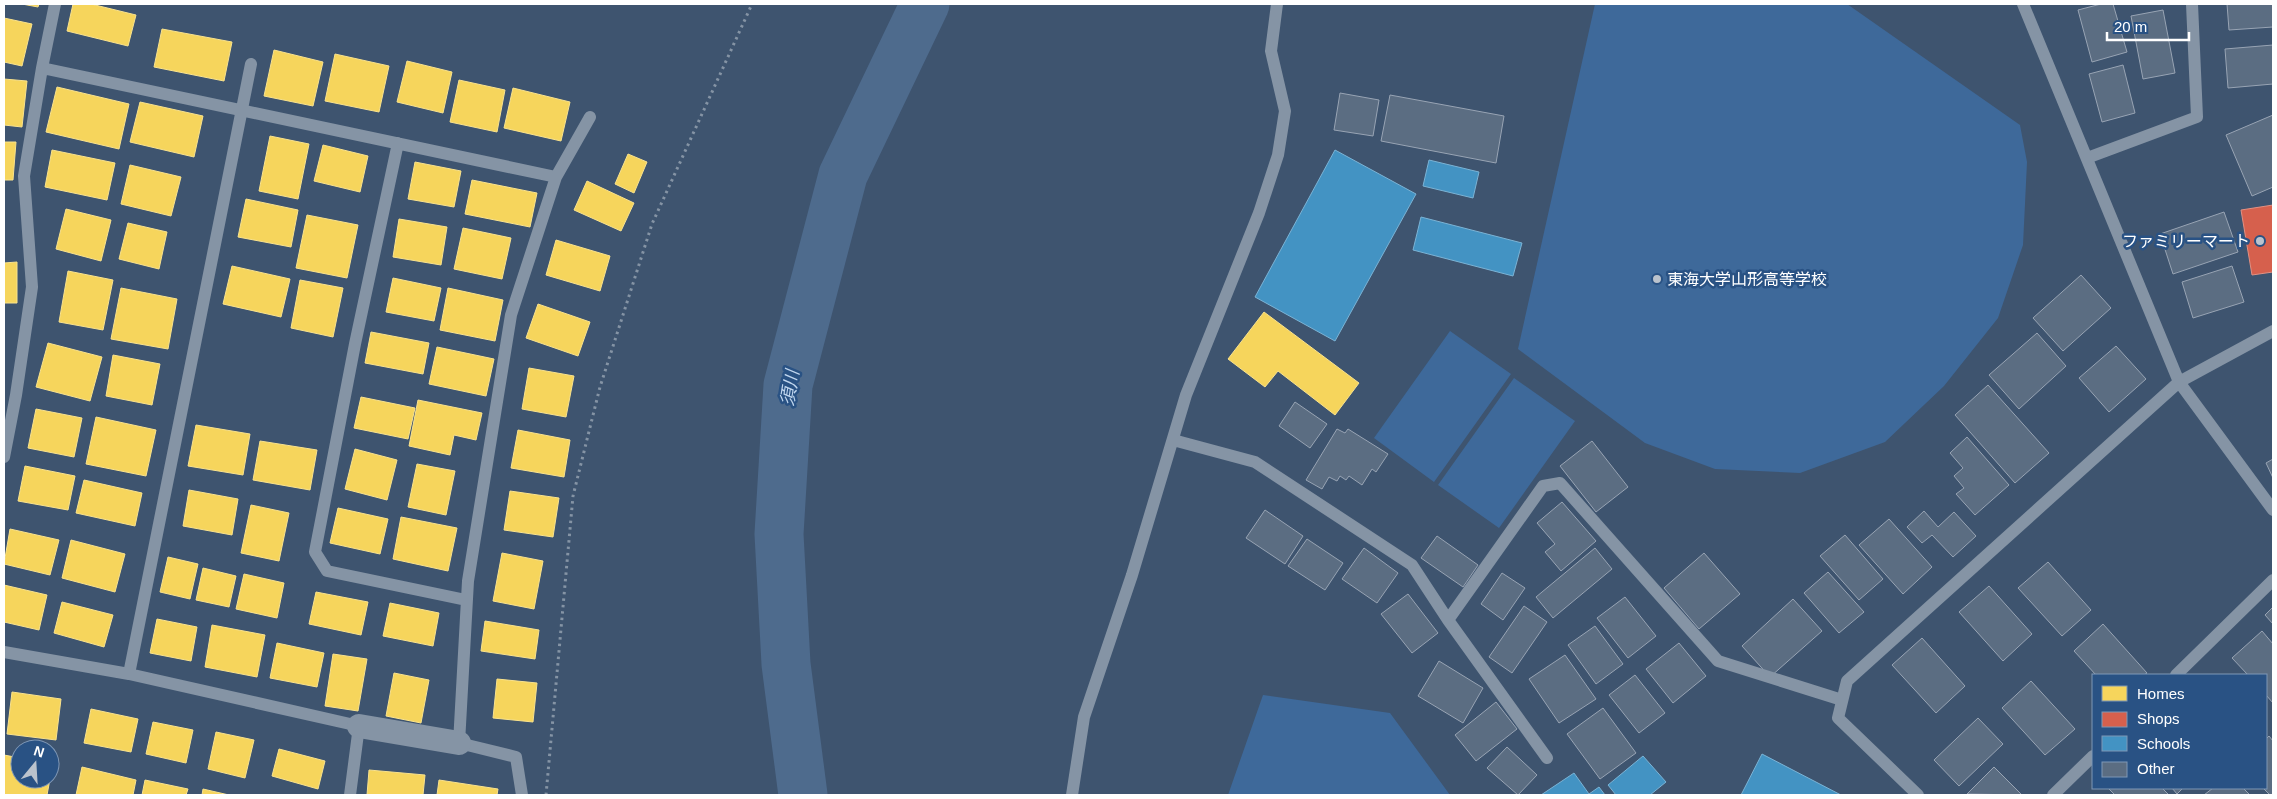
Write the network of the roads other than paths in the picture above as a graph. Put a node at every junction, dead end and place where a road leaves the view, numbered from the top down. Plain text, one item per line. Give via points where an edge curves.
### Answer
1 (55, 4) edge
2 (1277, 4) edge
3 (2023, 4) edge
4 (2192, 4) edge
5 (251, 64) dead end
6 (42, 68) junction
7 (241, 109) junction
8 (590, 117) dead end
9 (398, 143) junction
10 (2087, 158) junction
11 (556, 177) junction
12 (2273, 331) edge
13 (2179, 382) junction
14 (1173, 440) junction
15 (4, 456) edge
16 (2273, 510) edge
17 (2273, 580) edge
18 (466, 600) junction
19 (1448, 620) junction
20 (4, 652) edge
21 (129, 674) junction
22 (2177, 674) edge
23 (1842, 700) junction
24 (359, 726) junction
25 (459, 743) junction
26 (2092, 757) edge
27 (1547, 758) dead end
28 (350, 795) edge
29 (522, 795) edge
30 (1072, 795) edge
31 (1918, 795) edge
32 (2053, 795) edge

1 - 6 lane
2 - 14 lane via 1271,51 1285,111 1278,154 1259,213 1186,395
3 - 10 lane
4 - 10 lane via 2197,117
5 - 7 lane
6 - 7 lane
6 - 15 lane via 24,176 32,287
7 - 9 lane
7 - 21 lane
8 - 11 lane
9 - 11 lane
9 - 18 lane via 315,552 327,571
10 - 13 lane
11 - 18 lane via 511,315
12 - 13 lane
13 - 16 lane
13 - 23 lane via 1847,681
14 - 19 lane via 1255,462 1412,566
14 - 30 lane via 1084,717
17 - 22 lane
18 - 25 lane
19 - 23 lane via 1543,486 1560,483 1718,662
19 - 27 lane
20 - 21 lane
21 - 24 lane
23 - 31 lane via 1838,718
24 - 25 street
24 - 28 lane
25 - 29 lane via 516,757
26 - 32 lane

